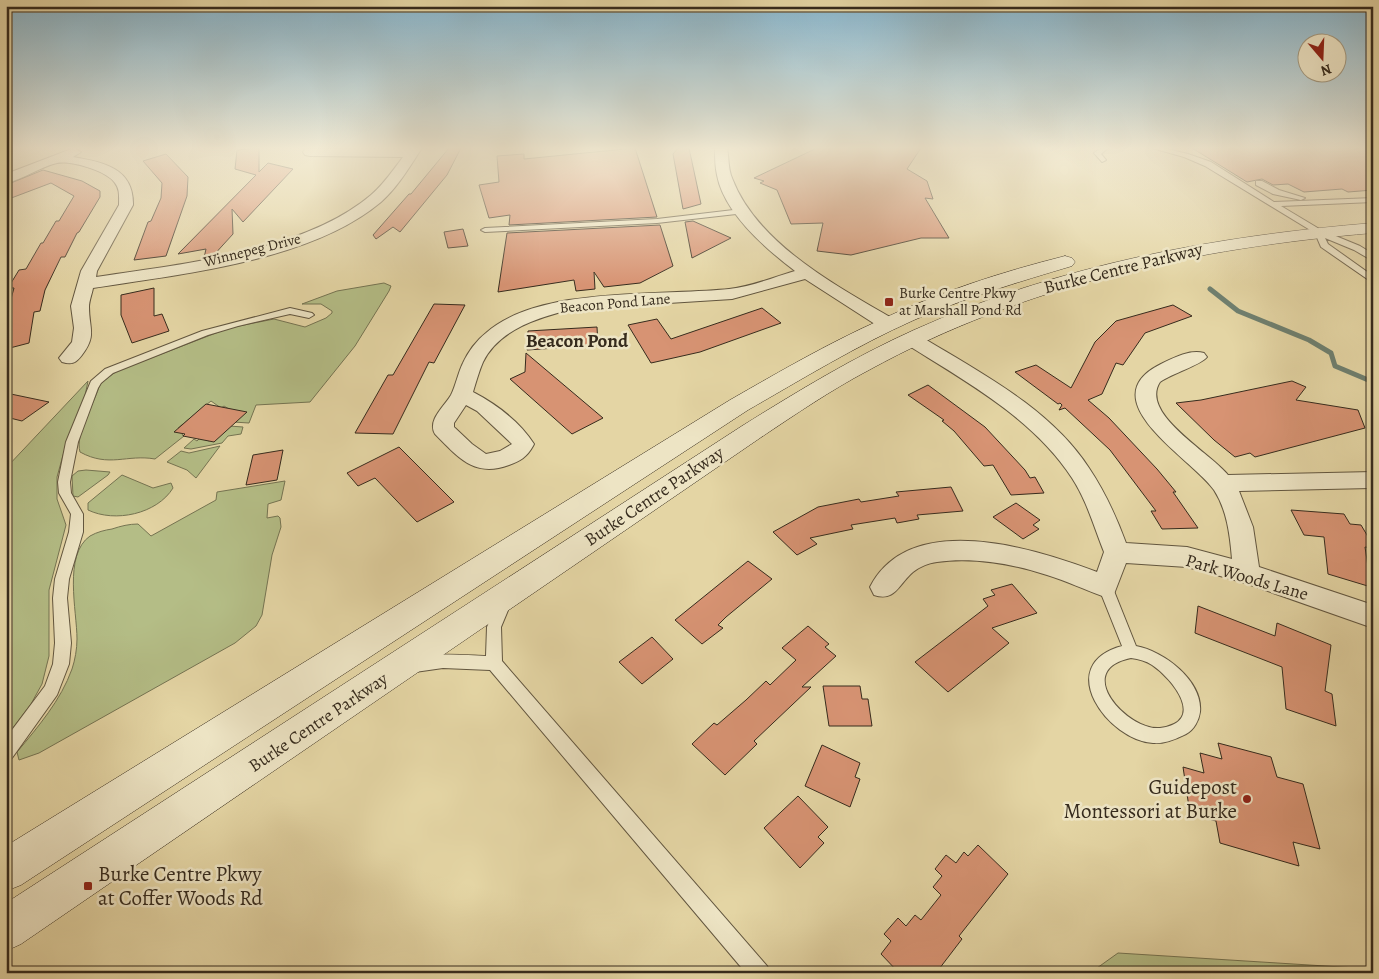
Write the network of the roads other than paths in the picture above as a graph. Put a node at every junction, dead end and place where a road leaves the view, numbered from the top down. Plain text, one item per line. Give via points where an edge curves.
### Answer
1 (127, 194) edge
2 (379, 194) edge
3 (733, 194) edge
4 (1255, 194) edge
5 (1278, 194) edge
6 (1373, 200) edge
7 (1271, 204) junction
8 (742, 211) junction
9 (1373, 214) edge
10 (1310, 218) junction
11 (1373, 228) edge
12 (485, 230) dead end
13 (1373, 258) edge
14 (808, 273) junction
15 (1373, 280) edge
16 (85, 284) junction
17 (310, 315) dead end
18 (888, 324) junction
19 (912, 340) junction
20 (1196, 357) dead end
21 (69, 358) dead end
22 (462, 394) dead end
23 (1371, 480) dead end
24 (1222, 482) junction
25 (1117, 552) junction
26 (1246, 573) junction
27 (1105, 586) junction
28 (883, 588) dead end
29 (508, 593) junction
30 (1373, 617) edge
31 (1131, 651) junction
32 (494, 663) junction
33 (400, 668) junction
34 (6, 752) edge
35 (6, 870) edge
36 (6, 929) edge
37 (760, 973) edge

1 - 16 street via 126,205
2 - 16 street, Winnepeg Drive via 341,221 306,237 242,256
3 - 8 street
4 - 7 lane
5 - 10 lane
6 - 10 lane via 1322,203
7 - 10 lane
7 - 10 lane
8 - 12 lane via 658,221
8 - 14 street via 767,240
9 - 10 main road, Burke Centre Parkway
10 - 11 main road, Burke Centre Parkway
10 - 13 lane
10 - 15 lane via 1324,245
10 - 18 main road, Burke Centre Parkway via 1179,236 1075,259 1010,278
10 - 19 main road, Burke Centre Parkway via 1210,246 1102,270 1018,296
14 - 18 street
14 - 22 street, Beacon Pond Lane via 732,294 573,304 542,311 493,336 473,362
16 - 21 street via 80,306 81,343
17 - 34 lane via 290,312 205,333 109,371 96,381 72,442 64,482 65,493 77,514 76,532 62,579 61,664 52,690
18 - 19 main road
18 - 35 main road, Burke Centre Parkway via 739,405
19 - 25 street via 989,386 1057,445 1095,498
19 - 29 main road, Burke Centre Parkway via 862,364 792,406
20 - 24 street via 1155,375 1146,387 1145,398 1157,423
23 - 24 street
24 - 26 street via 1243,533
25 - 26 street, Park Woods Lane via 1187,557
25 - 27 street
26 - 30 street, Park Woods Lane
27 - 28 street via 1050,566 989,553 944,551 907,562
27 - 31 lane
29 - 32 lane via 494,627
29 - 33 main road, Burke Centre Parkway
31 - 31 lane via 1114,655 1102,663 1097,675 1098,693 1112,712 1136,731 1159,737 1180,731 1192,720 1194,704 1184,687 1166,667 1146,654
32 - 33 lane via 444,661
32 - 37 lane
33 - 36 main road, Burke Centre Parkway

